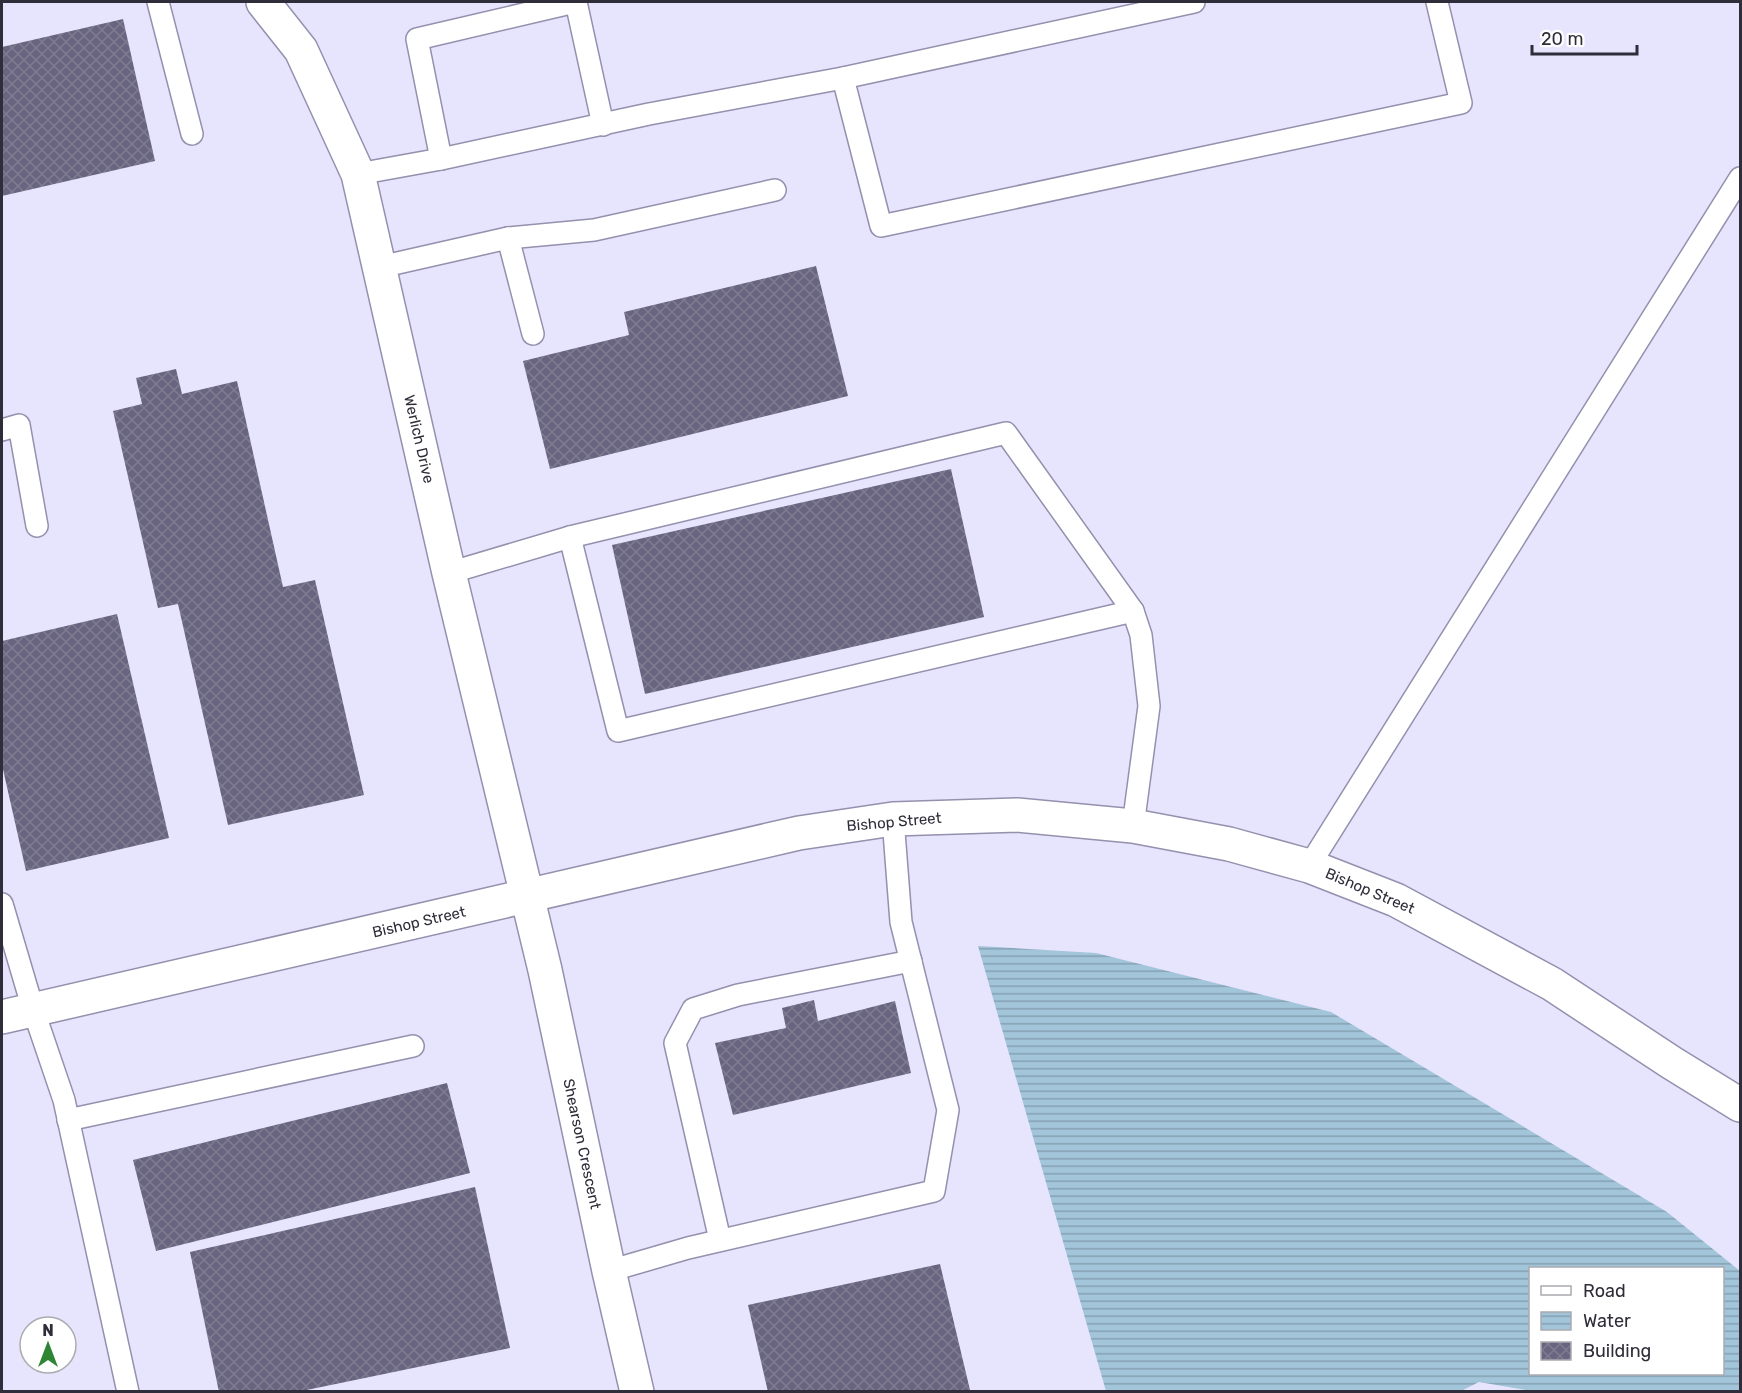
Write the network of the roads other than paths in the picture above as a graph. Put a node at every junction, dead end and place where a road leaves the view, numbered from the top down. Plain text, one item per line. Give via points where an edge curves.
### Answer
1 (158, 2) edge
2 (263, 2) edge
3 (576, 2) edge
4 (1194, 2) edge
5 (1437, 2) edge
6 (1170, 4) edge
7 (843, 78) junction
8 (603, 125) junction
9 (192, 134) dead end
10 (441, 159) junction
11 (358, 174) junction
12 (1740, 178) edge
13 (775, 190) dead end
14 (508, 237) junction
15 (380, 267) junction
16 (533, 334) dead end
17 (2, 430) edge
18 (37, 526) dead end
19 (570, 537) junction
20 (449, 573) junction
21 (1133, 611) junction
22 (893, 819) junction
23 (1133, 826) junction
24 (1309, 866) junction
25 (527, 897) junction
26 (2, 904) edge
27 (911, 961) junction
28 (33, 1010) junction
29 (2, 1017) edge
30 (413, 1046) dead end
31 (1740, 1105) edge
32 (68, 1120) junction
33 (720, 1240) junction
34 (609, 1271) junction
35 (128, 1392) edge
36 (637, 1392) edge

1 - 9 lane
2 - 11 street, Werlich Drive via 302,50
3 - 8 lane
3 - 10 lane via 417,39
4 - 6 lane
5 - 7 lane via 1461,103 881,226
6 - 7 lane
7 - 8 lane
8 - 10 lane
10 - 11 lane
11 - 15 street, Werlich Drive
12 - 24 lane
13 - 14 lane via 594,231
14 - 15 lane
14 - 16 lane
15 - 20 street, Werlich Drive
17 - 18 lane via 19,425
19 - 20 lane
19 - 21 lane via 1006,433
19 - 21 lane via 618,731
20 - 25 street, Werlich Drive
21 - 23 lane via 1141,635 1149,706
22 - 23 street, Bishop Street via 1017,815
22 - 25 street, Bishop Street via 799,833
22 - 27 lane via 901,922
23 - 24 street, Bishop Street via 1229,844
24 - 31 street, Bishop Street via 1396,900 1552,984
25 - 28 street, Bishop Street
25 - 34 street, Shearson Crescent
26 - 28 lane
27 - 33 lane via 948,1110 934,1191
27 - 33 lane via 738,995 693,1009 675,1043
28 - 29 street, Bishop Street
28 - 32 lane
30 - 32 lane
32 - 35 lane
33 - 34 lane
34 - 36 street, Shearson Crescent

